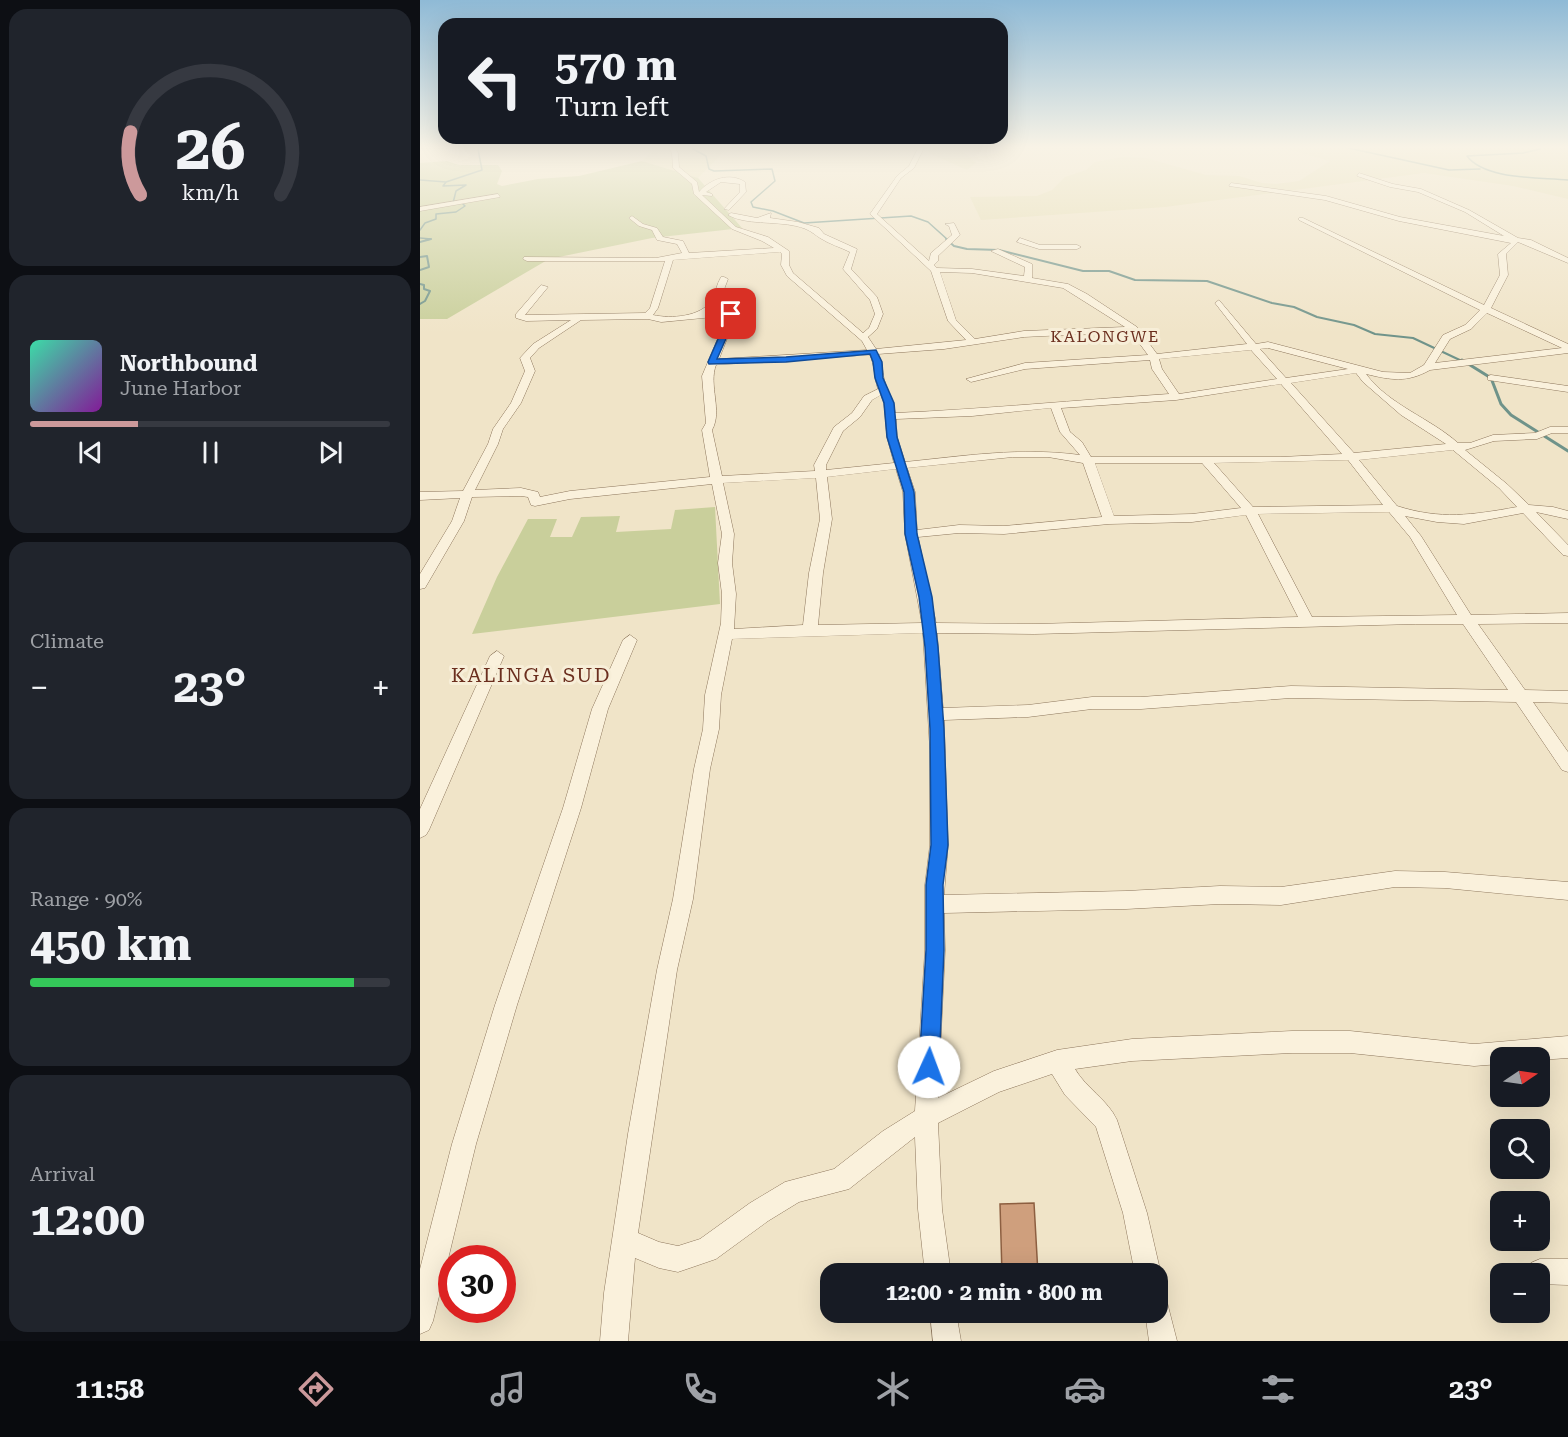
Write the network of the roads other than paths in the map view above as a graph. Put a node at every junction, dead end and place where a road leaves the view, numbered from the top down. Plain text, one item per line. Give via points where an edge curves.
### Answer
1 (720, 209) edge
2 (736, 209) edge
3 (877, 209) edge
4 (1368, 209) edge
5 (1461, 209) edge
6 (763, 217) junction
7 (632, 218) dead end
8 (1301, 219) dead end
9 (735, 224) junction
10 (948, 224) dead end
11 (1515, 239) junction
12 (1020, 240) dead end
13 (1077, 248) dead end
14 (781, 250) junction
15 (995, 251) dead end
16 (687, 255) junction
17 (1006, 256) junction
18 (527, 259) dead end
19 (669, 259) junction
20 (1568, 261) edge
21 (932, 267) junction
22 (996, 274) junction
23 (724, 279) dead end
24 (1028, 280) junction
25 (988, 283) dead end
26 (544, 286) dead end
27 (1220, 303) dead end
28 (1486, 309) junction
29 (701, 315) junction
30 (648, 316) junction
31 (579, 317) junction
32 (1134, 329) junction
33 (862, 338) junction
34 (972, 341) junction
35 (1252, 345) junction
36 (1568, 349) edge
37 (873, 351) junction
38 (1154, 357) junction
39 (712, 362) junction
40 (1428, 367) junction
41 (1359, 370) junction
42 (1491, 378) dead end
43 (971, 379) dead end
44 (1284, 381) junction
45 (1515, 382) junction
46 (1568, 389) edge
47 (883, 390) junction
48 (1176, 397) junction
49 (1568, 399) edge
50 (1055, 406) junction
51 (890, 416) junction
52 (1566, 433) edge
53 (1455, 446) junction
54 (1351, 457) junction
55 (1088, 460) junction
56 (1207, 462) junction
57 (902, 466) junction
58 (820, 474) junction
59 (717, 480) junction
60 (467, 495) junction
61 (420, 496) edge
62 (1391, 508) junction
63 (1523, 508) junction
64 (1250, 511) junction
65 (1568, 515) edge
66 (1109, 520) junction
67 (911, 534) junction
68 (1568, 552) edge
69 (420, 585) edge
70 (1568, 618) edge
71 (1468, 620) junction
72 (1308, 623) junction
73 (930, 629) junction
74 (810, 630) junction
75 (726, 634) junction
76 (630, 640) dead end
77 (497, 656) dead end
78 (1523, 698) junction
79 (1568, 698) edge
80 (936, 714) junction
81 (1568, 765) edge
82 (420, 830) edge
83 (1568, 891) edge
84 (934, 904) junction
85 (1568, 1047) edge
86 (1057, 1061) junction
87 (926, 1117) junction
88 (624, 1240) junction
89 (937, 1263) edge
90 (1146, 1263) edge
91 (1550, 1272) edge
92 (1568, 1272) edge
93 (420, 1321) edge
94 (944, 1323) edge
95 (1160, 1323) edge
96 (614, 1341) edge
97 (946, 1341) edge
98 (1163, 1341) edge

1 - 9 street
2 - 9 street
3 - 21 street via 873,214
4 - 11 street via 1397,218
5 - 11 street
6 - 9 street
6 - 9 street via 753,231
6 - 33 street via 816,230 821,237 854,251 847,269 874,299 879,314 873,329
7 - 16 street via 655,229 660,238 680,243
8 - 28 street
9 - 14 street
10 - 21 street via 952,224 956,235 934,255
11 - 20 street
11 - 28 street via 1502,254 1504,275
12 - 13 street via 1039,247
14 - 16 street
14 - 33 street via 787,255 786,269 796,280
15 - 17 street
16 - 19 street
17 - 22 street
17 - 24 street via 1029,267
18 - 19 street
19 - 30 street
21 - 22 street
21 - 34 street via 952,321
22 - 24 street
22 - 25 street
23 - 29 street via 716,300
24 - 32 street via 1065,286
26 - 31 street via 519,316
27 - 35 street
28 - 36 street
28 - 40 street via 1468,327 1446,337
29 - 30 street via 661,319
29 - 39 street via 732,316
30 - 31 street
31 - 60 street via 527,354 530,371 525,384 498,429
32 - 34 street
32 - 38 street
33 - 37 street
34 - 37 street
35 - 38 street
35 - 41 street via 1278,345 1303,356 1348,364
35 - 44 street
36 - 40 street
37 - 39 street via 786,360
37 - 47 street
38 - 43 street via 1024,366
38 - 48 street via 1157,369
39 - 59 street via 707,376 711,423 707,430
40 - 41 street via 1412,376 1397,377
41 - 44 street
41 - 53 street via 1405,413
42 - 45 street
44 - 48 street
44 - 54 street
45 - 46 street
45 - 49 street
47 - 51 street
47 - 58 street via 868,398 833,435
48 - 50 street
50 - 51 street
50 - 55 street via 1065,432
51 - 57 street
52 - 53 street via 1550,430 1540,436 1496,438 1471,446
53 - 54 street
53 - 63 street
54 - 56 street
54 - 62 street
55 - 56 street
55 - 57 street via 1032,453
55 - 66 street
56 - 64 street
57 - 58 street
57 - 67 street via 909,492
58 - 59 street
58 - 74 street via 826,519
59 - 60 street via 535,502 534,495 520,492
59 - 75 street via 728,534
60 - 61 street
60 - 69 street via 458,521
62 - 63 street via 1464,520
62 - 64 street
62 - 71 street via 1415,536
63 - 65 street
63 - 68 street
64 - 66 street via 1192,518
64 - 72 street
66 - 67 street
67 - 73 street
70 - 71 street
71 - 72 street
71 - 78 street
72 - 73 street
73 - 74 street
73 - 80 street
74 - 75 street
75 - 88 street
76 - 93 street via 600,709 572,808 506,1005 465,1144
77 - 82 street
78 - 79 street
78 - 80 street via 1291,692
78 - 81 street
80 - 84 street via 939,845
83 - 84 street via 1395,879 1281,896
84 - 87 street
85 - 86 street via 1474,1055 1350,1042 1292,1042 1132,1050
86 - 87 street via 993,1082
86 - 90 street via 1073,1087 1105,1120 1135,1213
87 - 88 street via 840,1180 794,1191 707,1250 678,1258 659,1255
87 - 89 street
88 - 96 street
91 - 92 street
94 - 97 street
95 - 98 street

